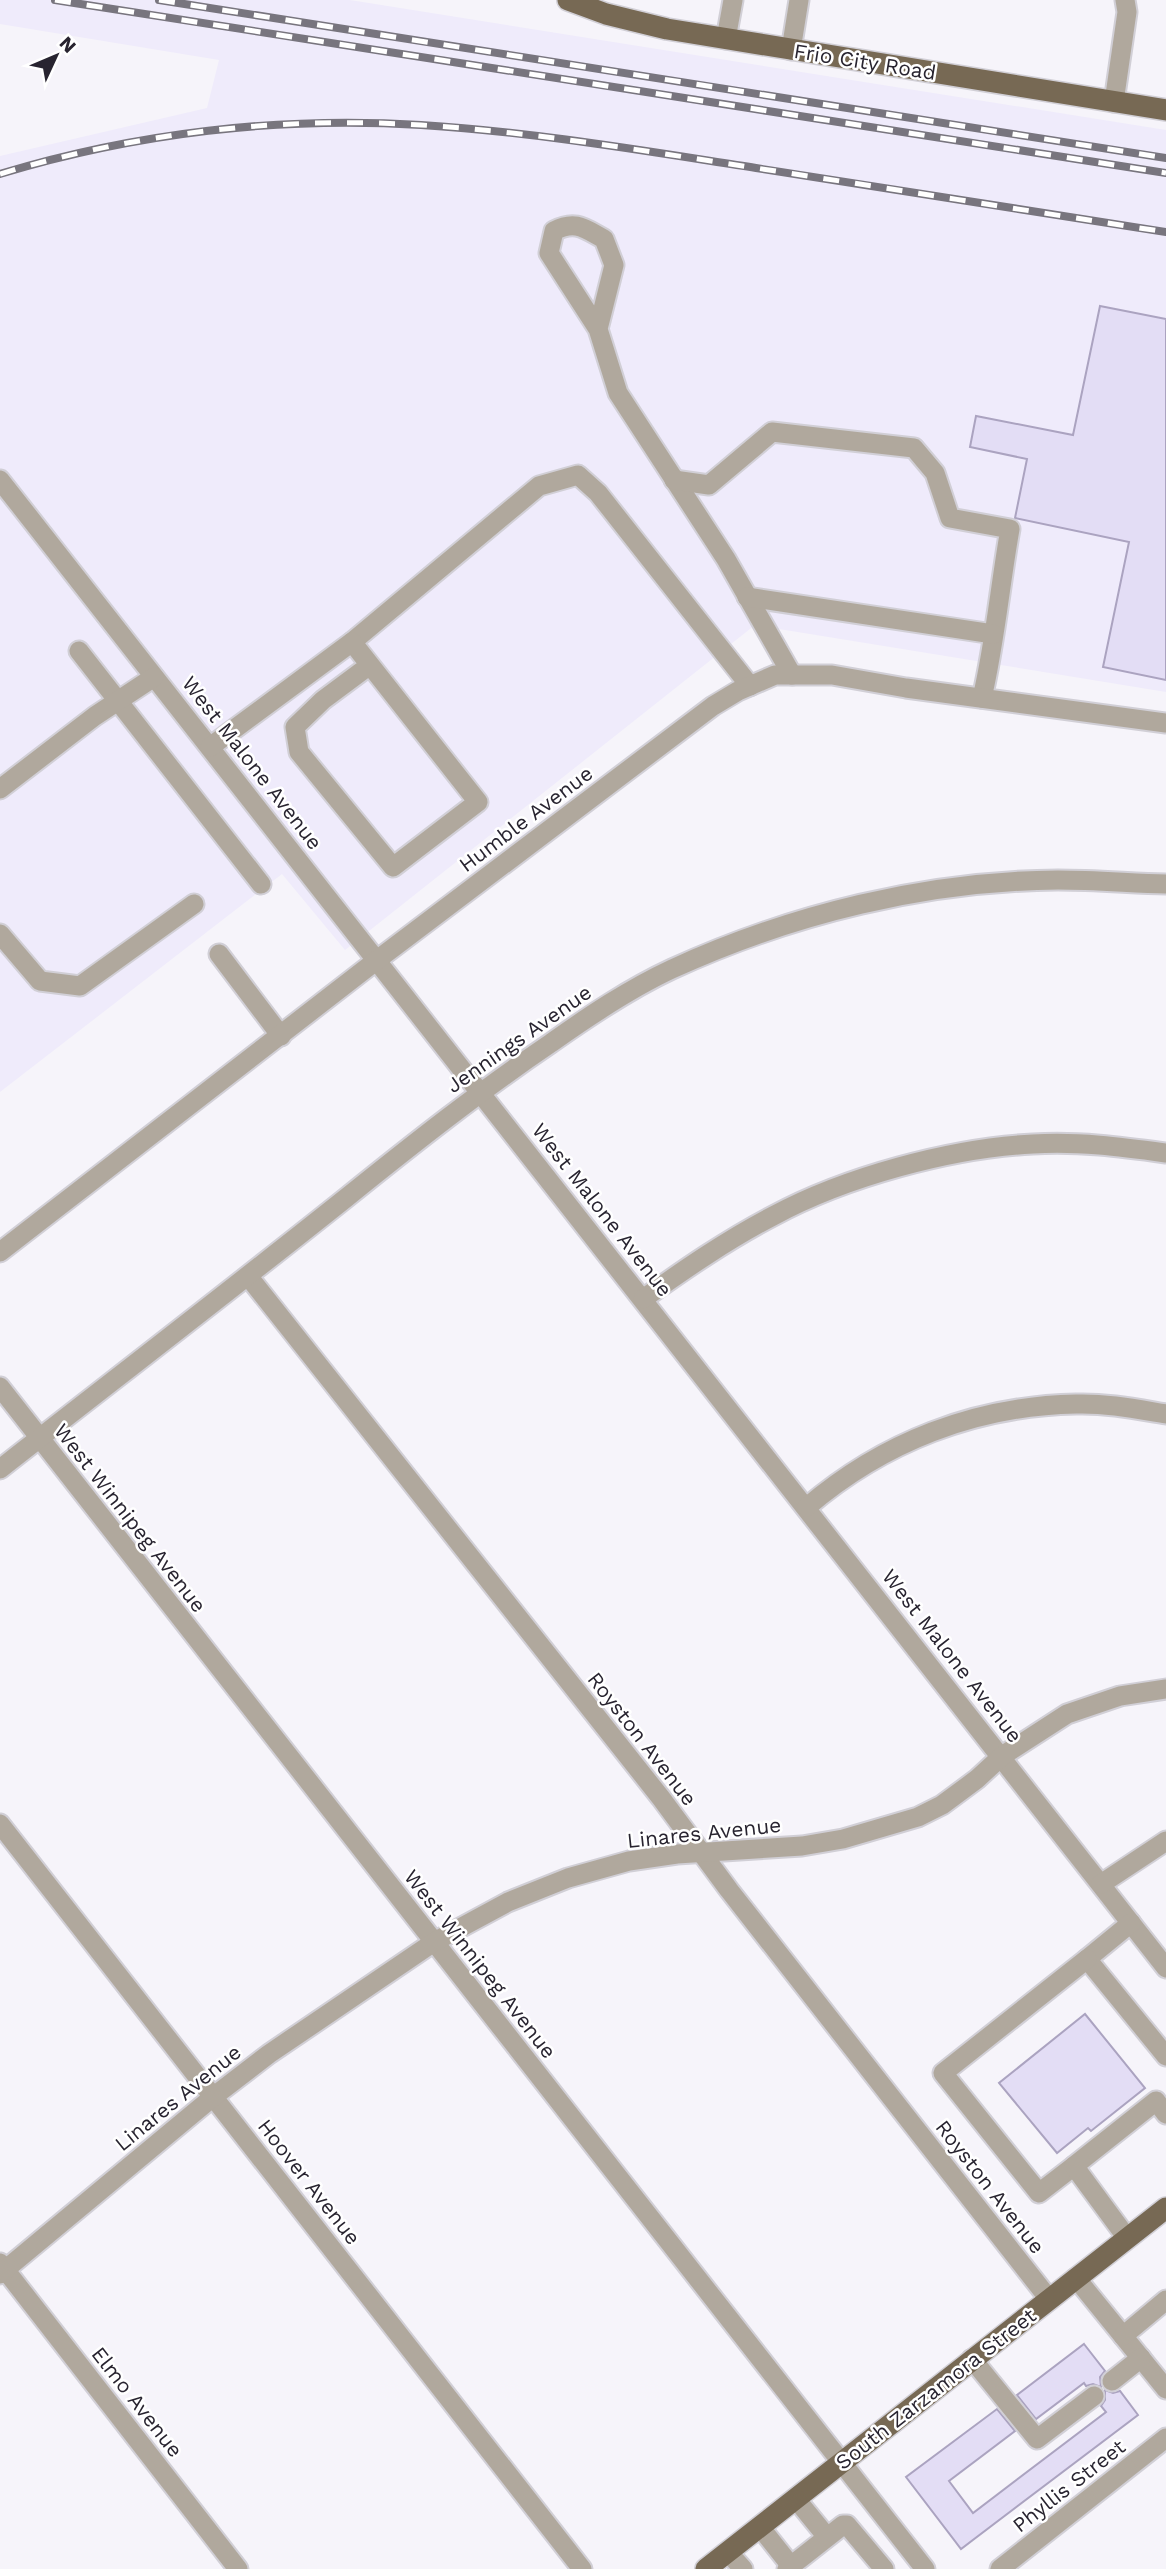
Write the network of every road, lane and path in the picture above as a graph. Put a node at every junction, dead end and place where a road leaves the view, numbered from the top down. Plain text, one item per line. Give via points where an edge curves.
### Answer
1 (568, 0) edge
2 (733, 0) edge
3 (799, 0) edge
4 (1125, 0) edge
5 (726, 38) junction
6 (791, 50) junction
7 (1114, 102) junction
8 (1166, 110) edge
9 (597, 328) junction
10 (0, 480) edge
11 (674, 480) junction
12 (747, 597) junction
13 (993, 634) junction
14 (352, 642) junction
15 (79, 651) dead end
16 (370, 664) junction
17 (792, 675) junction
18 (154, 677) junction
19 (750, 686) junction
20 (982, 698) junction
21 (118, 701) junction
22 (1166, 723) edge
23 (210, 747) junction
24 (0, 789) edge
25 (261, 884) dead end
26 (1166, 884) edge
27 (194, 904) dead end
28 (0, 934) edge
29 (219, 954) dead end
30 (377, 960) junction
31 (281, 1035) junction
32 (480, 1091) junction
33 (1166, 1153) edge
34 (0, 1252) edge
35 (248, 1276) junction
36 (643, 1299) junction
37 (0, 1387) edge
38 (1166, 1413) edge
39 (38, 1439) junction
40 (0, 1469) edge
41 (807, 1507) junction
42 (1166, 1689) edge
43 (1002, 1756) junction
44 (0, 1824) edge
45 (1166, 1841) edge
46 (702, 1852) junction
47 (1101, 1884) junction
48 (1131, 1923) junction
49 (434, 1942) junction
50 (1087, 1959) junction
51 (1166, 1968) edge
52 (1166, 2056) edge
53 (213, 2097) junction
54 (1163, 2103) edge
55 (1074, 2166) junction
56 (1166, 2208) edge
57 (1126, 2238) junction
58 (2, 2269) edge
59 (1076, 2278) junction
60 (1049, 2299) junction
61 (1166, 2300) edge
62 (1123, 2336) junction
63 (1141, 2358) junction
64 (972, 2359) junction
65 (1112, 2381) dead end
66 (1166, 2389) edge
67 (1094, 2396) dead end
68 (1166, 2438) edge
69 (842, 2463) junction
70 (796, 2499) junction
71 (760, 2527) junction
72 (827, 2538) junction
73 (728, 2552) junction
74 (789, 2568) edge
75 (922, 2568) edge
76 (238, 2569) edge
77 (582, 2569) edge
78 (706, 2569) edge
79 (743, 2569) edge
80 (884, 2569) edge
81 (1000, 2569) edge

1 - 5 main road, Frio City Road via 667,29
2 - 5 street
3 - 6 street
4 - 7 street
5 - 6 main road, Frio City Road
6 - 7 main road, Frio City Road
7 - 8 main road, Frio City Road
9 - 9 street via 614,265 604,239 567,224 554,232 549,253
9 - 11 street via 618,393
10 - 18 street, West Malone Avenue
11 - 12 street
11 - 13 street via 709,485 772,432 914,448 935,474 950,518 1010,529
12 - 13 street
12 - 17 street
13 - 20 street
14 - 16 street
14 - 19 street via 539,486 578,475 598,493
14 - 23 street
15 - 21 street
16 - 16 street via 478,802 393,867 299,752 295,727
17 - 19 street, Humble Avenue via 775,675
17 - 20 street, Humble Avenue via 832,675
18 - 21 street
18 - 23 street, West Malone Avenue
19 - 30 street, Humble Avenue via 713,706
20 - 22 street, Humble Avenue
21 - 24 street
21 - 25 street
23 - 30 street, West Malone Avenue
26 - 32 street, Jennings Avenue via 1057,880 957,887 859,904 763,932 646,983 598,1010
27 - 28 street via 80,986 40,981
29 - 31 street
30 - 31 street, Humble Avenue
30 - 32 street, West Malone Avenue
31 - 34 street, Humble Avenue
32 - 35 street, Jennings Avenue
32 - 36 street, West Malone Avenue
33 - 36 street via 1114,1145 1034,1143 904,1167 838,1187 775,1214 715,1248
35 - 39 street, Jennings Avenue
35 - 46 street, Royston Avenue
36 - 41 street, West Malone Avenue
37 - 39 street, West Winnipeg Avenue
38 - 41 street via 1078,1404 994,1413 911,1439 830,1487
39 - 40 street, Jennings Avenue
39 - 49 street, West Winnipeg Avenue
41 - 43 street, West Malone Avenue
42 - 43 street, Linares Avenue via 1120,1696 1080,1709
43 - 46 street, Linares Avenue via 978,1779 918,1817 802,1846
43 - 47 street, West Malone Avenue
44 - 53 street, Hoover Avenue
45 - 47 street
46 - 49 street, Linares Avenue via 629,1861 568,1878 508,1902
46 - 60 street, Royston Avenue
47 - 48 street, West Malone Avenue
48 - 50 street
48 - 51 street, West Malone Avenue
49 - 53 street, Linares Avenue
49 - 69 street, West Winnipeg Avenue
50 - 52 street
50 - 55 street via 943,2073 1039,2193
53 - 58 street, Linares Avenue
53 - 77 street, Hoover Avenue
54 - 55 street
55 - 57 street
56 - 57 main road, South Zarzamora Street
57 - 59 main road, South Zarzamora Street
58 - 76 street, Elmo Avenue
59 - 60 main road, South Zarzamora Street
59 - 62 street
60 - 64 main road, South Zarzamora Street
61 - 62 street
62 - 63 street
63 - 65 street
63 - 66 street
64 - 67 street via 1037,2439
64 - 69 main road, South Zarzamora Street
68 - 81 street, Phyllis Street
69 - 70 main road, South Zarzamora Street
69 - 75 street, West Winnipeg Avenue
70 - 71 main road, South Zarzamora Street
70 - 72 street
71 - 73 main road, South Zarzamora Street
71 - 74 street
72 - 74 street
72 - 80 street via 848,2525
73 - 78 main road, South Zarzamora Street
73 - 79 street

